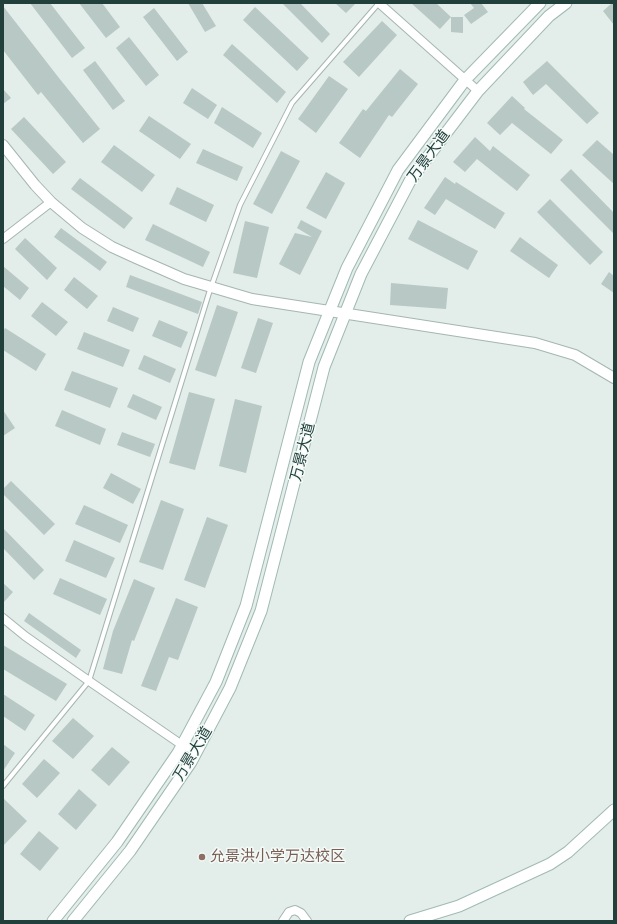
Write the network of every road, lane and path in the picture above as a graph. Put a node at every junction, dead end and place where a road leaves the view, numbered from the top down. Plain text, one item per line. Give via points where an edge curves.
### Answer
1 (379, 3) edge
2 (540, 3) edge
3 (566, 3) edge
4 (465, 80) junction
5 (478, 91) junction
6 (3, 145) edge
7 (51, 202) junction
8 (3, 239) edge
9 (211, 288) junction
10 (329, 311) junction
11 (346, 313) junction
12 (612, 375) edge
13 (3, 618) edge
14 (90, 681) junction
15 (182, 745) junction
16 (196, 751) junction
17 (3, 786) edge
18 (614, 810) edge
19 (53, 921) edge
20 (74, 921) edge
21 (283, 921) edge
22 (307, 921) edge
23 (410, 921) edge

1 - 4 street
1 - 9 lane via 292,103 240,205
2 - 4 main road, 万景大道
3 - 5 main road, 万景大道 via 549,16
4 - 5 street
4 - 10 main road, 万景大道 via 398,170 347,268
5 - 11 main road, 万景大道 via 411,179 361,274
6 - 7 street
7 - 8 street
7 - 9 street via 82,228 112,247
9 - 10 street via 252,299
9 - 14 lane
10 - 11 street
10 - 15 main road, 万景大道 via 309,362 246,606 216,682
11 - 12 street via 535,343 575,355
11 - 16 main road, 万景大道 via 324,367 261,611 230,688
13 - 14 street
14 - 15 street
14 - 17 lane
15 - 16 street
15 - 19 main road, 万景大道 via 117,842
16 - 20 main road, 万景大道 via 130,851
18 - 23 main road via 568,852 550,864 459,906
21 - 22 street via 289,912 295,910

